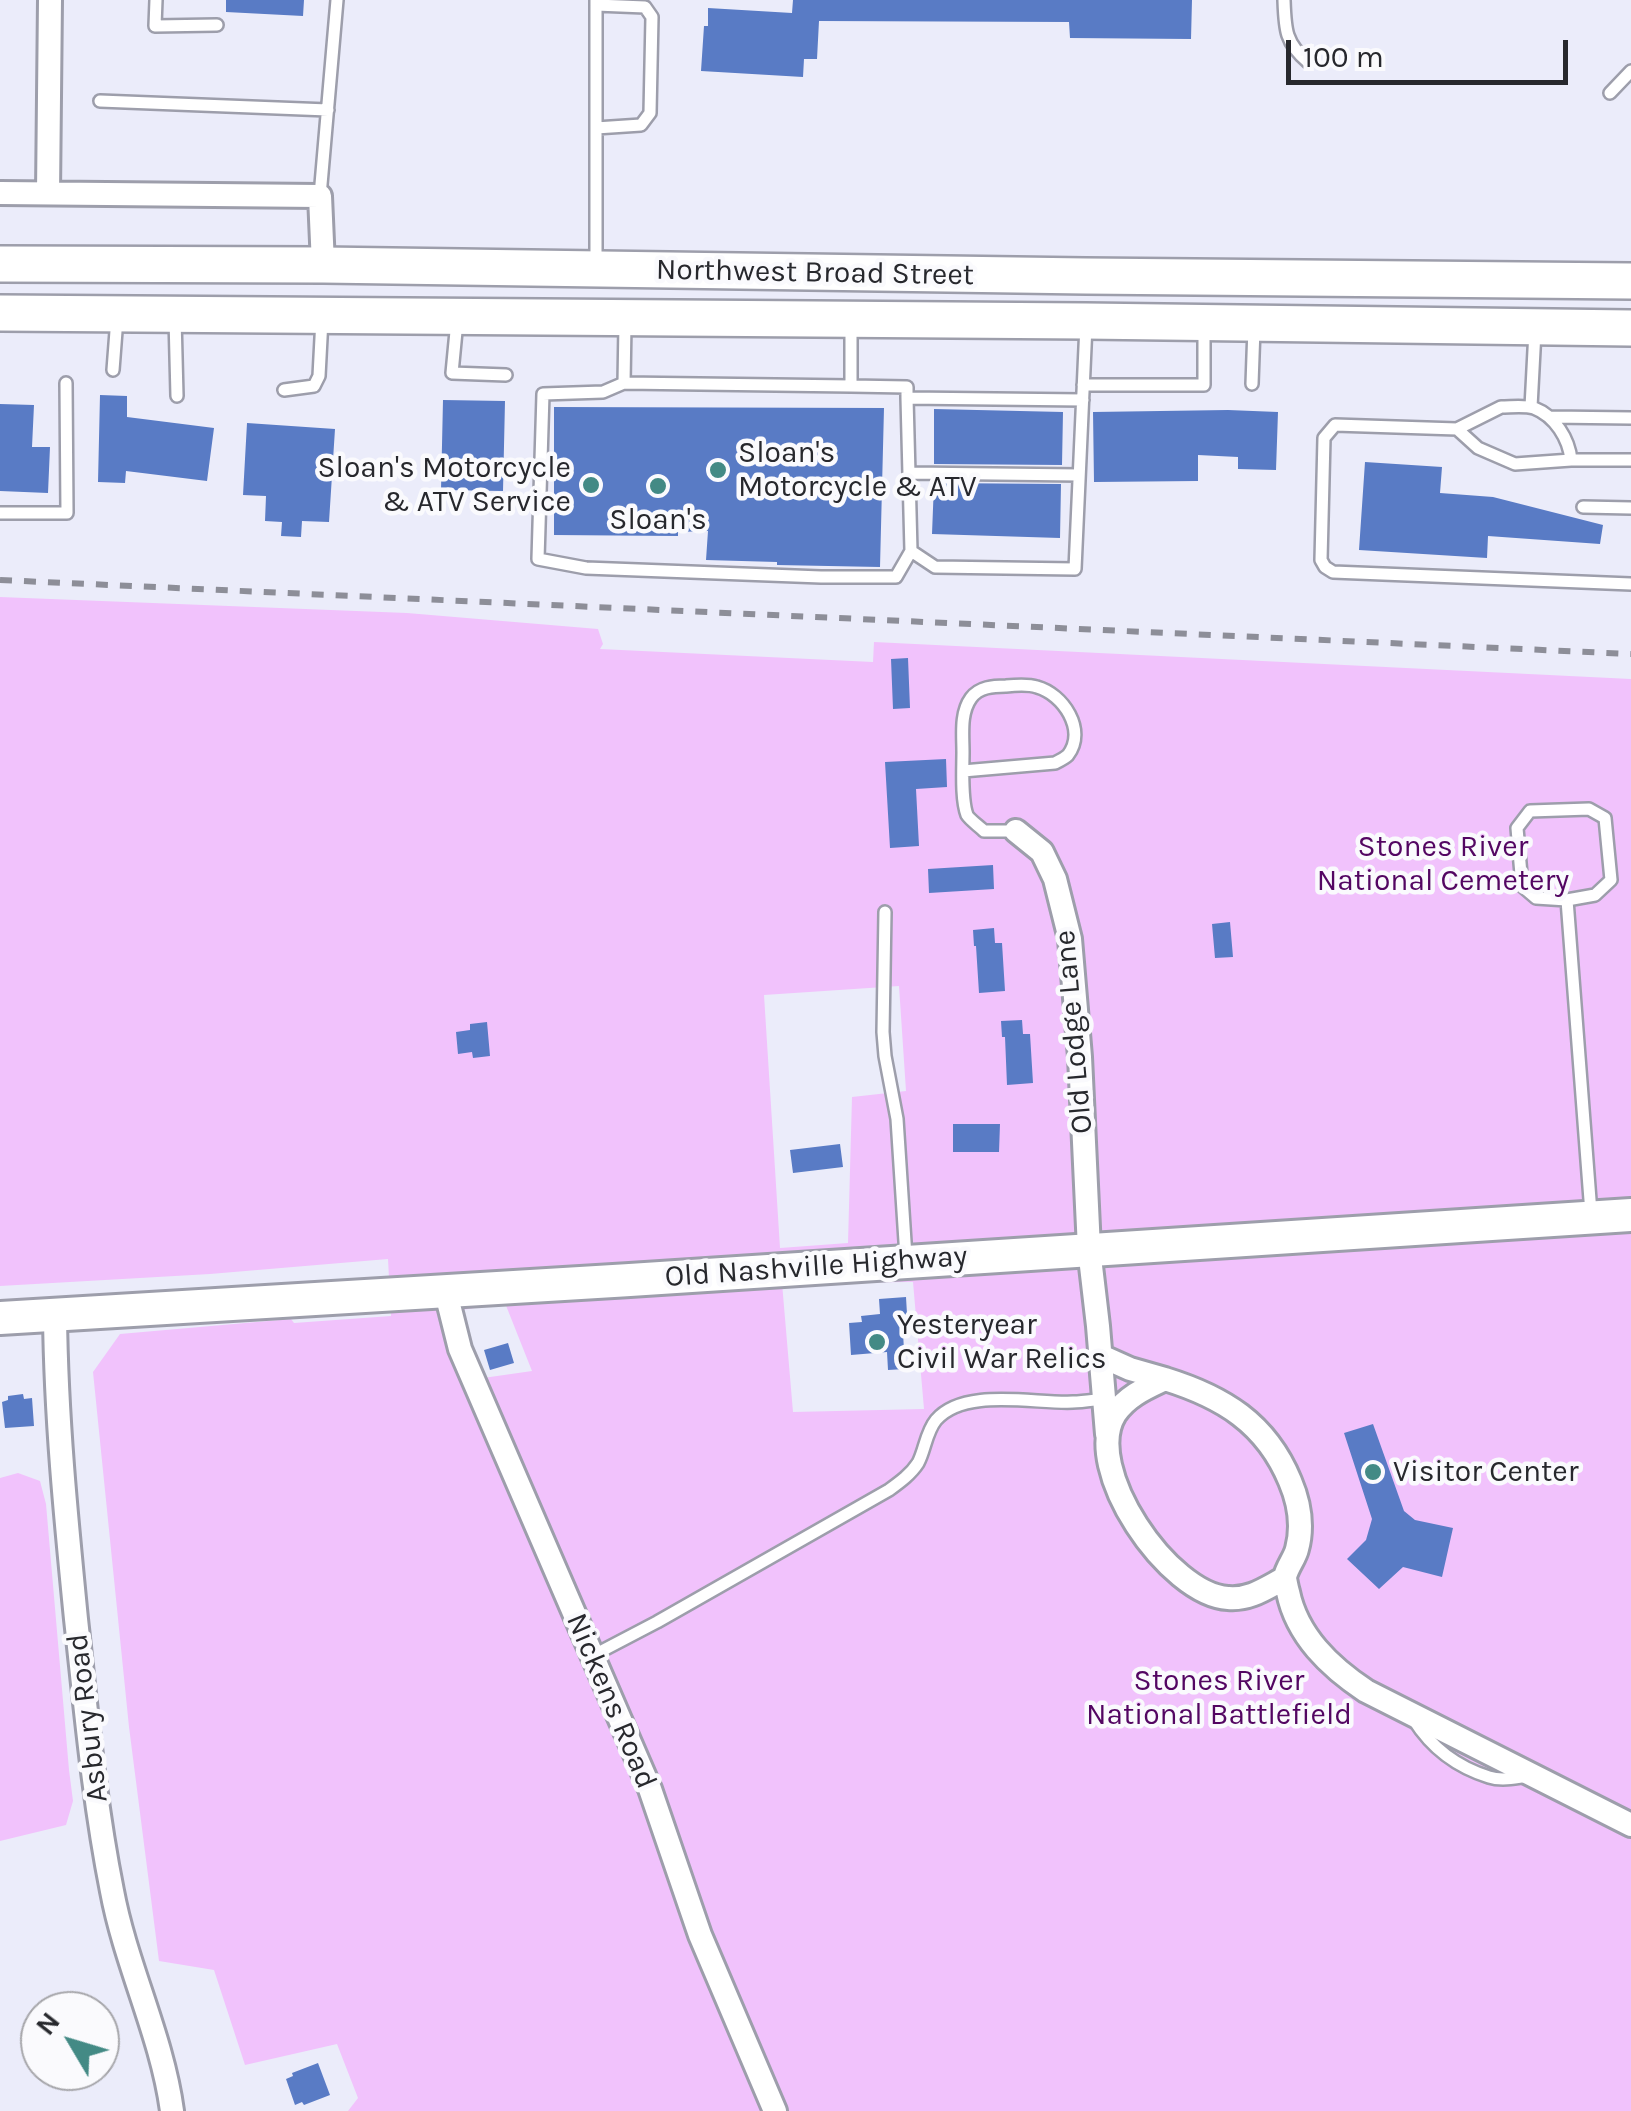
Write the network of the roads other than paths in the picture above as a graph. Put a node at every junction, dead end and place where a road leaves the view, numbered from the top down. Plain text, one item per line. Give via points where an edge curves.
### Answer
1 (50, 0) edge
2 (156, 0) edge
3 (337, 0) edge
4 (1284, 0) edge
5 (596, 2) edge
6 (216, 25) dead end
7 (1308, 62) dead end
8 (1631, 71) edge
9 (1610, 92) dead end
10 (100, 101) dead end
11 (328, 110) junction
12 (596, 128) junction
13 (0, 193) edge
14 (48, 193) junction
15 (320, 196) junction
16 (0, 264) edge
17 (323, 265) junction
18 (596, 270) junction
19 (1086, 276) junction
20 (1538, 280) junction
21 (1631, 281) edge
22 (0, 313) edge
23 (118, 314) junction
24 (174, 314) junction
25 (322, 315) junction
26 (458, 317) junction
27 (610, 319) junction
28 (852, 320) junction
29 (1086, 321) junction
30 (1204, 323) junction
31 (1254, 324) junction
32 (1535, 328) junction
33 (1631, 328) edge
34 (113, 370) dead end
35 (506, 375) dead end
36 (66, 383) dead end
37 (624, 383) junction
38 (1252, 384) dead end
39 (851, 386) junction
40 (1083, 386) junction
41 (284, 390) dead end
42 (177, 396) dead end
43 (907, 398) junction
44 (1083, 400) junction
45 (1531, 406) junction
46 (1551, 417) junction
47 (1631, 418) edge
48 (1457, 429) junction
49 (1571, 460) junction
50 (1631, 460) edge
51 (910, 473) junction
52 (1079, 474) junction
53 (1583, 508) dead end
54 (1631, 508) edge
55 (0, 513) edge
56 (911, 551) junction
57 (1631, 584) edge
58 (963, 771) junction
59 (1016, 831) joint
60 (1566, 900) junction
61 (885, 912) dead end
62 (1631, 1215) edge
63 (1591, 1218) junction
64 (1089, 1248) junction
65 (906, 1261) junction
66 (446, 1292) junction
67 (55, 1316) junction
68 (0, 1318) edge
69 (1101, 1356) junction
70 (1165, 1378) junction
71 (1104, 1399) junction
72 (1107, 1438) junction
73 (1285, 1578) junction
74 (592, 1656) junction
75 (1631, 1825) edge
76 (172, 2111) edge
77 (775, 2111) edge

1 - 14 street
2 - 6 lane via 155,26
3 - 11 lane
4 - 7 lane via 1284,26
5 - 12 lane
5 - 12 lane via 645,8 652,17 650,113 641,125
8 - 9 lane
10 - 11 lane
11 - 15 lane
12 - 18 lane
13 - 14 street
14 - 15 street
15 - 17 street
16 - 17 main road, Northwest Broad Street
17 - 18 main road, Northwest Broad Street
17 - 25 main road
18 - 19 main road, Northwest Broad Street
18 - 27 main road
19 - 20 main road, Northwest Broad Street
19 - 29 main road
20 - 21 main road, Northwest Broad Street
20 - 32 main road
22 - 23 main road, Northwest Broad Street
23 - 24 main road, Northwest Broad Street
23 - 34 lane
24 - 25 main road, Northwest Broad Street
24 - 42 lane
25 - 26 main road, Northwest Broad Street
25 - 41 lane via 314,386
26 - 27 main road, Northwest Broad Street
26 - 35 lane via 452,374
27 - 28 main road, Northwest Broad Street
27 - 37 lane
28 - 29 main road, Northwest Broad Street
28 - 39 lane
29 - 30 main road, Northwest Broad Street
29 - 40 lane
30 - 31 main road, Northwest Broad Street
30 - 40 lane via 1204,385
31 - 32 main road, Northwest Broad Street
31 - 38 lane
32 - 33 main road, Northwest Broad Street
32 - 45 lane
36 - 55 lane via 67,513
37 - 39 lane
37 - 56 lane via 603,392 544,394 538,559 586,568 896,577
39 - 43 lane via 907,386
40 - 44 lane
43 - 44 lane
43 - 51 lane
44 - 52 lane
45 - 46 lane
45 - 48 lane via 1501,407
46 - 47 lane
46 - 49 lane
48 - 49 lane via 1478,448 1515,464
48 - 57 lane via 1336,425 1328,432 1325,567
49 - 50 lane
51 - 52 lane
51 - 56 lane
52 - 56 lane via 1075,569 936,567
53 - 54 lane
58 - 58 lane via 964,718 977,692 1037,687 1063,702 1074,730 1067,756 1055,764
58 - 59 lane via 968,816 984,831
59 - 64 street, Old Lodge Lane via 1042,852 1056,879 1070,939
60 - 60 lane via 1595,896 1611,880 1605,818 1589,809 1530,811 1517,828 1522,886 1536,898
60 - 63 lane
61 - 65 lane via 883,1032 897,1119
62 - 63 main road, Old Nashville Highway
63 - 64 main road, Old Nashville Highway
64 - 65 main road, Old Nashville Highway
64 - 69 street, Old Lodge Lane
65 - 66 main road, Old Nashville Highway
66 - 67 main road, Old Nashville Highway
66 - 74 street, Nickens Road via 460,1350
67 - 68 main road, Old Nashville Highway
67 - 76 street, Asbury Road via 67,1527 104,1851
69 - 70 street
69 - 71 street, Old Lodge Lane
70 - 72 street via 1136,1393 1115,1415
70 - 73 street via 1242,1414 1268,1440 1296,1496 1300,1523
71 - 72 street, Old Lodge Lane
71 - 74 lane via 979,1400 954,1408 937,1419 919,1462 890,1490
72 - 73 street via 1119,1492 1181,1577 1225,1599 1250,1597
73 - 75 street via 1290,1604 1313,1646 1366,1692
74 - 77 street, Nickens Road

